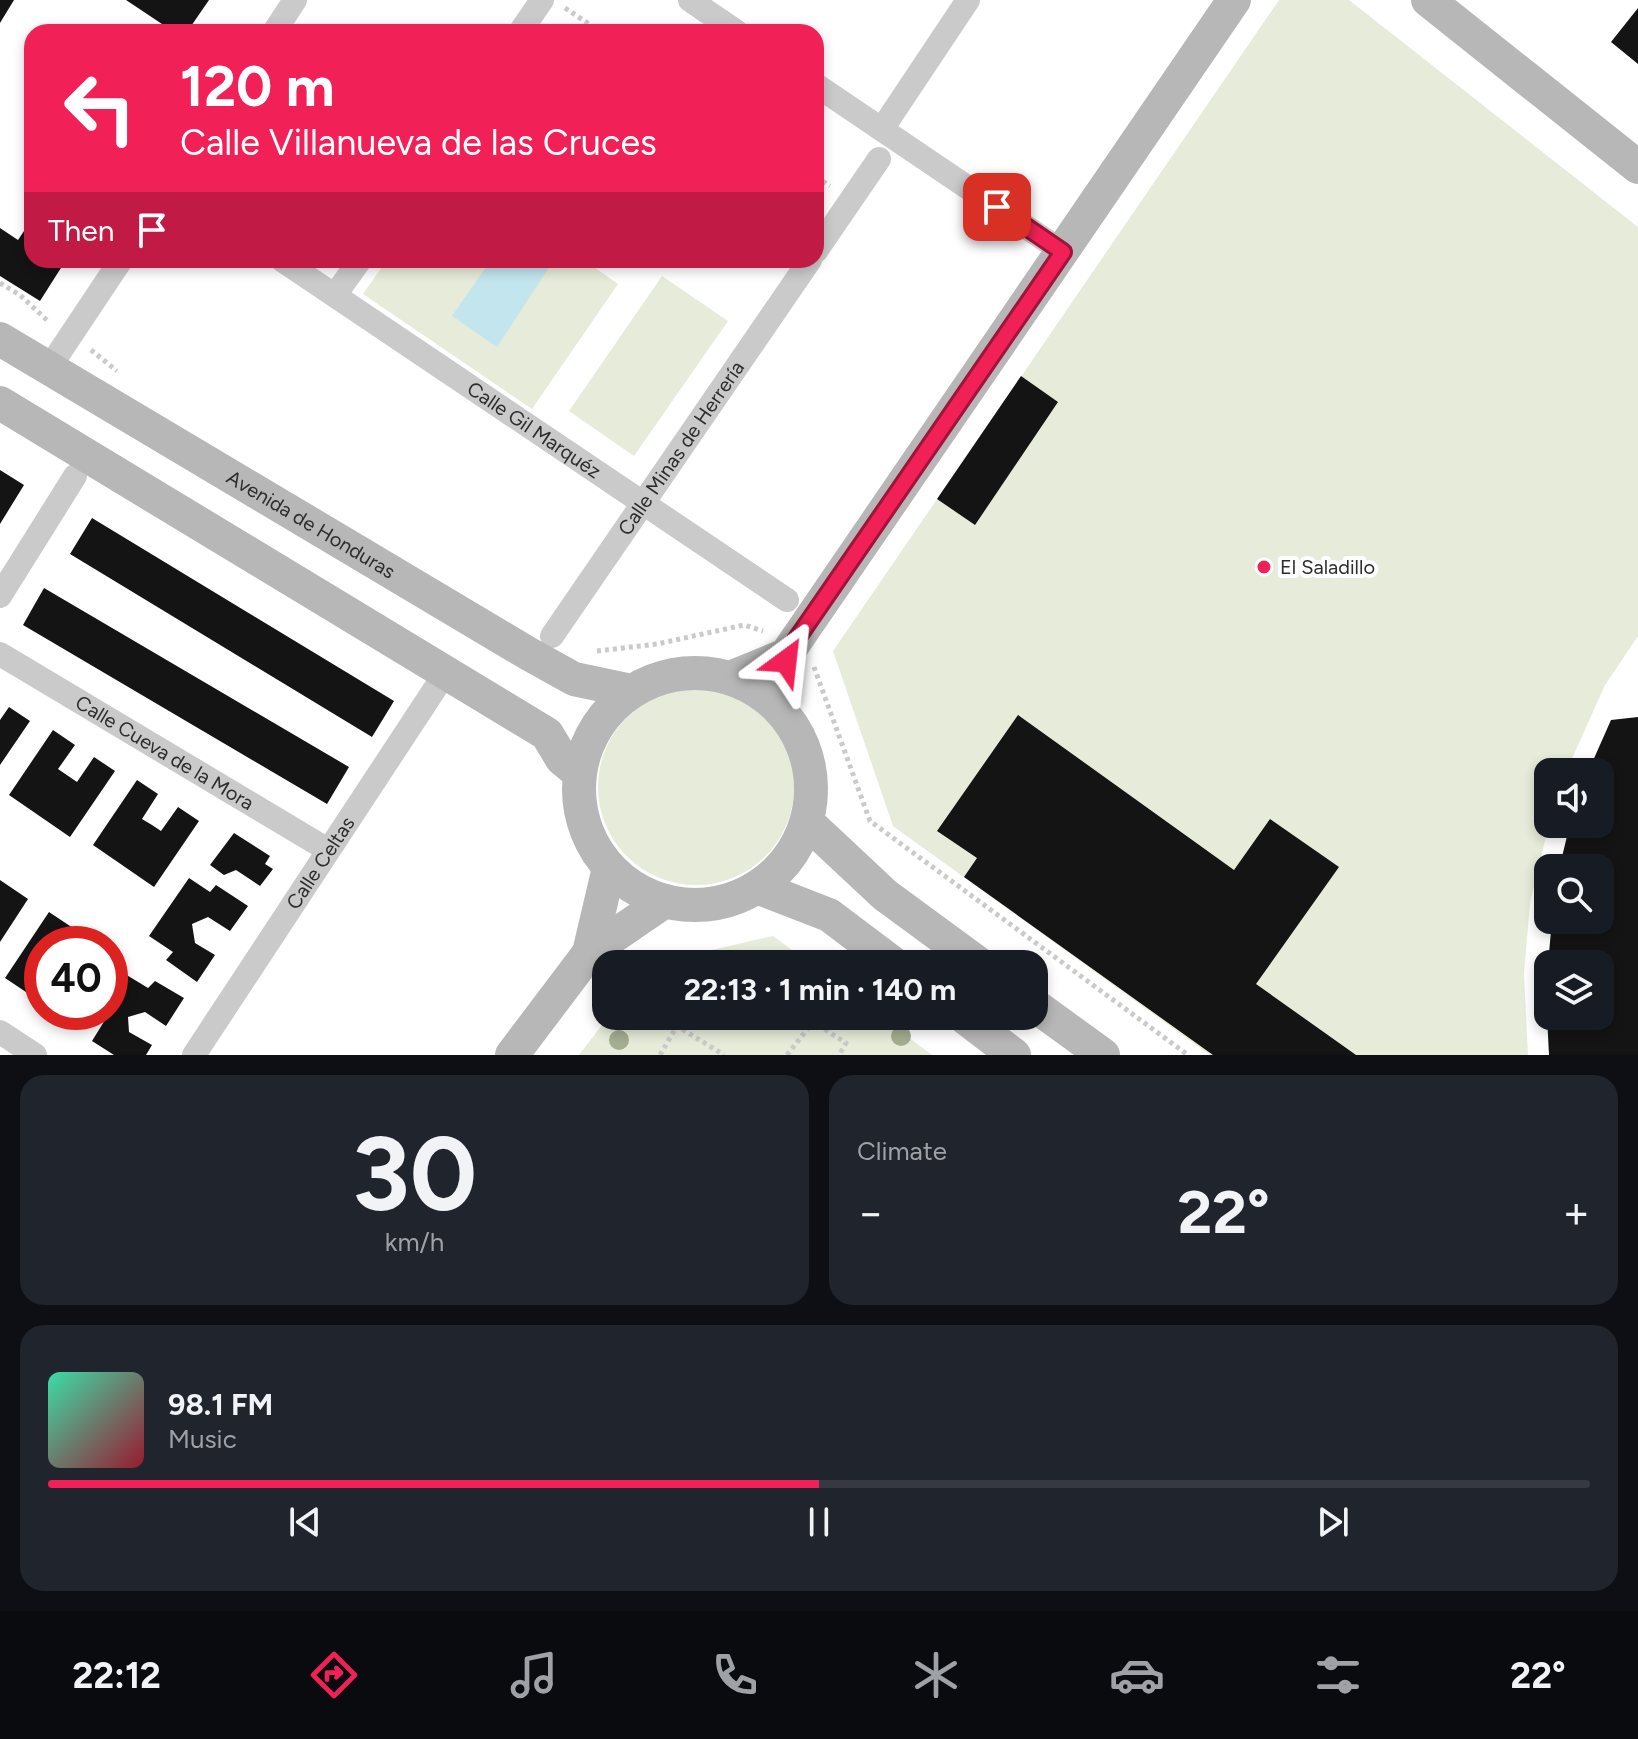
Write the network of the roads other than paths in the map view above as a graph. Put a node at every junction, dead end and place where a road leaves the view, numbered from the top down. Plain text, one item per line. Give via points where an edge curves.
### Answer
1 (295, 0) edge
2 (542, 0) edge
3 (690, 0) edge
4 (968, 0) edge
5 (1234, 0) edge
6 (1428, 0) edge
7 (279, 24) edge
8 (526, 24) edge
9 (725, 24) edge
10 (824, 90) edge
11 (882, 129) junction
12 (879, 159) dead end
13 (1638, 167) edge
14 (824, 239) edge
15 (1063, 252) junction
16 (116, 268) edge
17 (294, 268) edge
18 (354, 268) edge
19 (805, 268) edge
20 (335, 295) junction
21 (0, 339) edge
22 (49, 368) junction
23 (0, 403) edge
24 (75, 476) dead end
25 (644, 504) junction
26 (0, 596) edge
27 (787, 600) dead end
28 (552, 636) road end
29 (788, 652) junction
30 (0, 654) edge
31 (446, 672) junction
32 (730, 678) junction
33 (631, 691) junction
34 (792, 724) junction
35 (579, 773) junction
36 (807, 822) junction
37 (328, 850) junction
38 (609, 868) junction
39 (757, 887) junction
40 (665, 901) junction
41 (875, 950) edge
42 (960, 950) edge
43 (589, 953) junction
44 (1048, 1015) edge
45 (981, 1030) edge
46 (0, 1032) edge
47 (35, 1055) edge
48 (194, 1055) edge
49 (512, 1055) edge
50 (1014, 1055) edge
51 (1103, 1055) edge

1 - 7 street
2 - 8 street
3 - 9 street
4 - 11 street
5 - 15 street
6 - 13 street
10 - 11 street
11 - 15 street
12 - 14 street
15 - 29 street
16 - 22 street
17 - 20 street, Calle Gil Marquéz
18 - 20 street
19 - 25 street, Calle Minas de Herrería
20 - 25 street, Calle Gil Marquéz
21 - 22 street, Avenida de Honduras
22 - 33 street, Avenida de Honduras via 574,679
23 - 31 street
24 - 26 street
25 - 27 street, Calle Gil Marquéz
25 - 28 street, Calle Minas de Herrería
29 - 32 street
29 - 34 street
30 - 37 street, Calle Cueva de la Mora
31 - 35 street via 547,734 562,759
31 - 37 street, Calle Celtas
32 - 33 street via 696,672 662,677
32 - 34 street via 754,688
33 - 35 street via 606,713 588,741
34 - 36 street via 810,771
35 - 38 street via 580,807 590,840
36 - 39 street via 779,870
36 - 42 street via 885,895
37 - 48 street, Calle Celtas
38 - 40 street via 635,888
38 - 43 street
39 - 40 street via 713,904
39 - 41 street via 829,915
40 - 43 street
43 - 49 street
44 - 51 street
45 - 50 street
46 - 47 street

